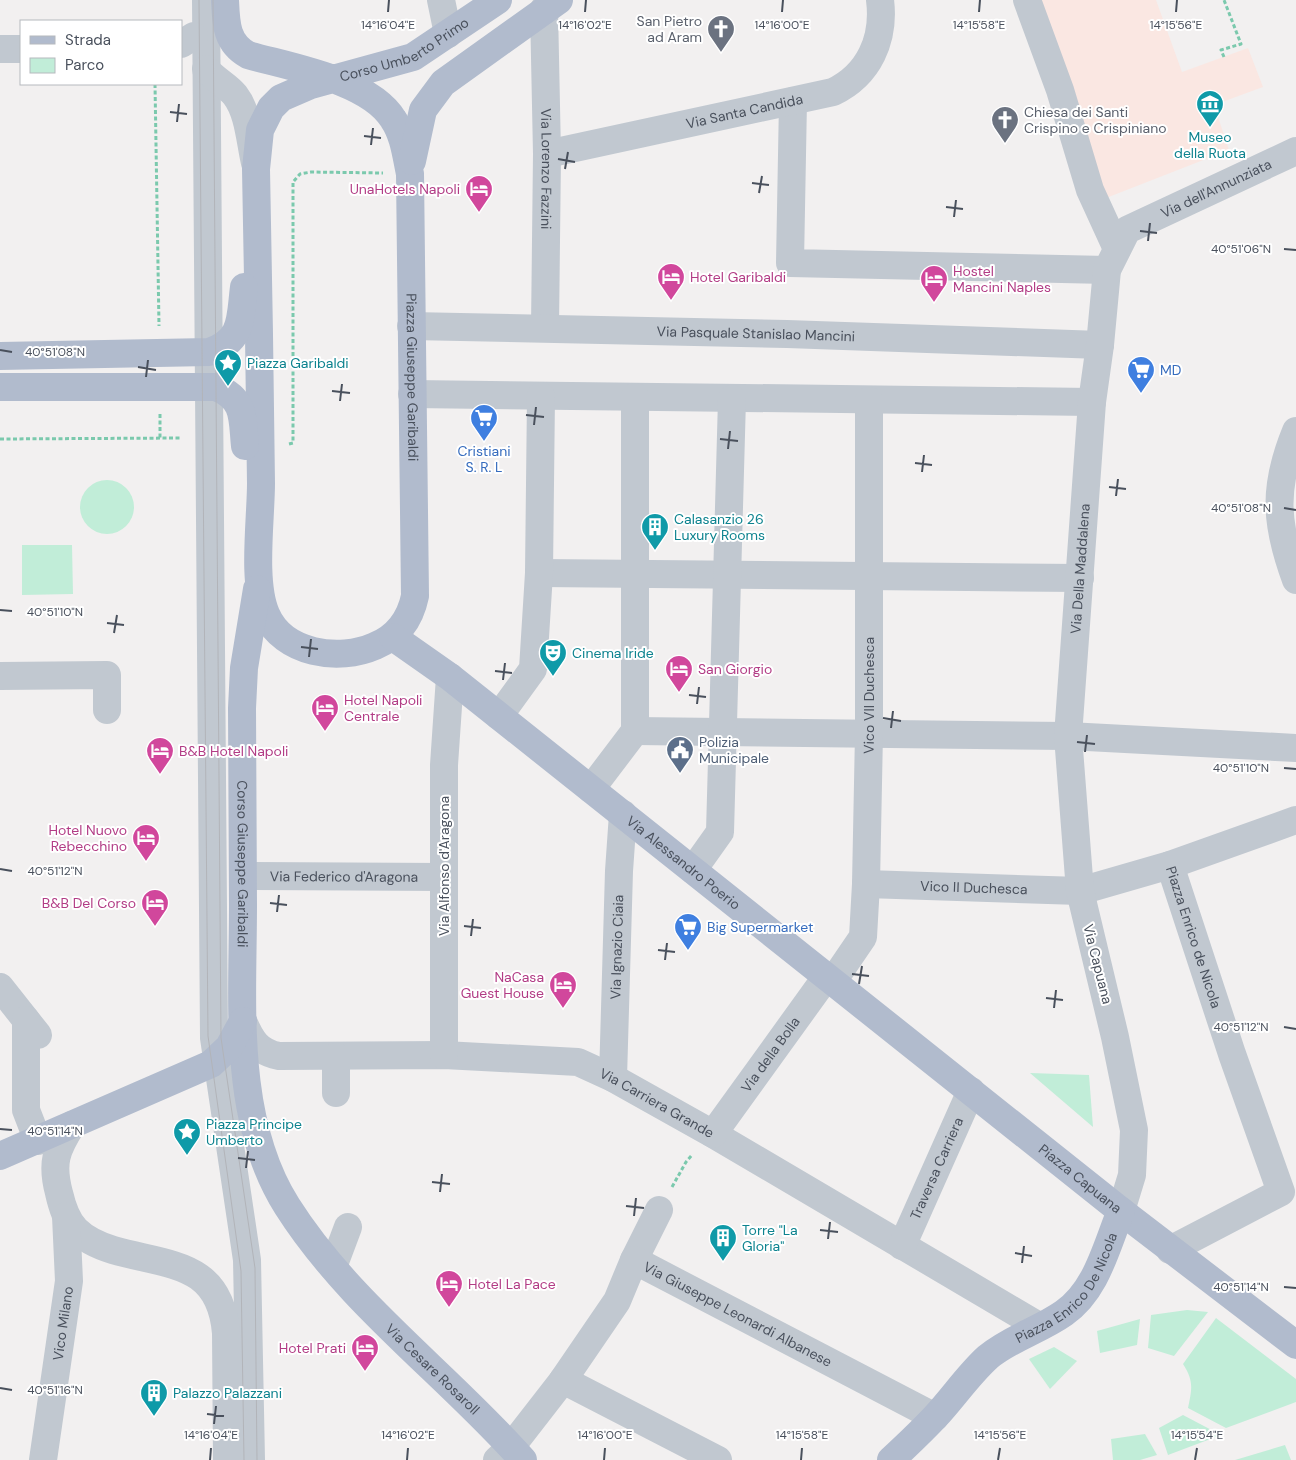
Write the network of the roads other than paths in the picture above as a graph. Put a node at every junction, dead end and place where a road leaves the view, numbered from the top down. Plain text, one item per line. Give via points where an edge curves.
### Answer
1 (206, 0) edge
2 (216, 0) edge
3 (441, 0) edge
4 (498, 0) edge
5 (1027, 0) edge
6 (883, 1) edge
7 (552, 5) edge
8 (226, 12) edge
9 (448, 34) junction
10 (0, 49) edge
11 (20, 49) edge
12 (206, 69) junction
13 (334, 80) junction
14 (793, 101) junction
15 (1296, 151) edge
16 (548, 154) junction
17 (256, 169) junction
18 (410, 174) junction
19 (257, 224) junction
20 (1112, 260) junction
21 (412, 326) junction
22 (545, 328) junction
23 (1100, 345) junction
24 (209, 352) junction
25 (0, 356) edge
26 (209, 385) junction
27 (0, 387) edge
28 (412, 394) junction
29 (541, 396) junction
30 (635, 397) junction
31 (732, 399) junction
32 (869, 401) junction
33 (1092, 402) junction
34 (1296, 430) edge
35 (261, 502) junction
36 (539, 573) junction
37 (634, 574) junction
38 (1295, 574) edge
39 (259, 575) junction
40 (728, 575) junction
41 (868, 576) junction
42 (1080, 578) junction
43 (393, 637) junction
44 (0, 676) edge
45 (450, 677) junction
46 (107, 710) dead end
47 (499, 716) junction
48 (635, 731) junction
49 (724, 732) junction
50 (869, 733) junction
51 (1068, 736) junction
52 (1296, 748) edge
53 (591, 789) junction
54 (623, 814) junction
55 (1296, 820) edge
56 (1170, 865) junction
57 (693, 870) junction
58 (243, 876) junction
59 (444, 877) junction
60 (866, 884) junction
61 (1080, 891) junction
62 (830, 979) junction
63 (0, 987) edge
64 (243, 1022) junction
65 (1115, 1036) joint
66 (444, 1056) junction
67 (336, 1057) junction
68 (217, 1060) junction
69 (613, 1078) junction
70 (971, 1091) junction
71 (336, 1093) dead end
72 (72, 1125) junction
73 (713, 1134) junction
74 (38, 1141) junction
75 (0, 1156) edge
76 (659, 1210) road end
77 (1121, 1211) junction
78 (66, 1216) junction
79 (348, 1227) dead end
80 (902, 1246) junction
81 (1170, 1250) junction
82 (634, 1260) junction
83 (338, 1273) junction
84 (1040, 1326) junction
85 (1296, 1346) edge
86 (563, 1380) junction
87 (935, 1417) junction
88 (511, 1456) edge
89 (43, 1460) edge
90 (227, 1460) edge
91 (250, 1460) edge
92 (718, 1460) edge
93 (891, 1460) edge

1 - 12 street
2 - 8 street
3 - 9 street
4 - 9 main road, Corso Umberto Primo
5 - 20 street via 1060,90
6 - 14 street, Via Santa Candida via 876,47 857,76 833,92
7 - 16 street, Via Lorenzo Fazzini
7 - 18 main road via 443,83 423,110
8 - 13 main road via 234,43 240,50
9 - 13 main road, Corso Umberto Primo via 413,57
10 - 11 street
12 - 17 street via 214,80 235,95 244,115
12 - 24 street
13 - 17 main road, Piazza Giuseppe Garibaldi via 293,92 271,108 259,136
13 - 18 main road, Piazza Giuseppe Garibaldi via 366,94 393,117 401,134
14 - 16 street, Via Santa Candida
14 - 20 street via 790,263 852,265
15 - 20 street, Via dell'Annunziata via 1127,230
16 - 22 street, Via Lorenzo Fazzini
17 - 19 main road, Piazza Giuseppe Garibaldi
18 - 21 main road, Piazza Giuseppe Garibaldi
19 - 24 main road, Piazza Giuseppe Garibaldi via 238,328 225,344
19 - 35 main road, Piazza Giuseppe Garibaldi
20 - 23 street, Via Della Maddalena
21 - 22 street, Via Pasquale Stanislao Mancini
21 - 28 main road, Piazza Giuseppe Garibaldi
22 - 23 street, Via Pasquale Stanislao Mancini
23 - 33 street, Via Della Maddalena
24 - 25 main road
24 - 26 street
26 - 27 main road, Piazza Giuseppe Garibaldi
26 - 35 main road, Piazza Giuseppe Garibaldi via 230,394 239,405 244,423 244,444
26 - 68 street
28 - 29 street
28 - 43 main road, Piazza Giuseppe Garibaldi via 415,596 413,608
29 - 30 street
29 - 36 street
30 - 31 street
30 - 37 street
31 - 32 street
31 - 40 street
32 - 33 street
32 - 41 street, Vico VII Duchesca
33 - 42 street, Via Della Maddalena
34 - 38 street via 1280,481 1279,515 1283,544
35 - 39 main road, Piazza Giuseppe Garibaldi
36 - 37 street
36 - 47 street via 533,669
37 - 40 street
37 - 48 street
39 - 43 main road, Piazza Giuseppe Garibaldi via 266,615 274,628 301,648 332,654 352,652 369,649
39 - 58 main road, Corso Giuseppe Garibaldi via 244,668
40 - 41 street
40 - 49 street
41 - 42 street
41 - 50 street, Vico VII Duchesca
42 - 51 street, Via Della Maddalena
43 - 45 main road, Via Alessandro Poerio
44 - 46 street via 107,675
45 - 47 main road, Via Alessandro Poerio
45 - 59 street, Via Alfonso d'Aragona via 444,765
47 - 53 main road, Via Alessandro Poerio
48 - 49 street
48 - 53 street
49 - 50 street
49 - 57 street via 720,832
50 - 51 street
50 - 60 street, Vico VII Duchesca
51 - 52 street
51 - 61 street, Via Della Maddalena
53 - 54 main road, Via Alessandro Poerio
54 - 57 main road, Via Alessandro Poerio
54 - 69 street, Via Ignazio Ciaia
55 - 56 street, Piazza Enrico de Nicola
56 - 61 street, Vico II Duchesca
56 - 81 street, Piazza Enrico de Nicola via 1232,1054 1282,1192
57 - 62 main road, Via Alessandro Poerio
58 - 59 street, Via Federico d'Aragona
58 - 64 main road, Corso Giuseppe Garibaldi
59 - 66 street, Via Alfonso d'Aragona
60 - 61 street, Vico II Duchesca
60 - 62 street, Vico VII Duchesca via 863,937
61 - 65 street, Via Capuana
62 - 70 main road, Via Alessandro Poerio
62 - 73 street, Via della Bolla
63 - 74 street via 32,1028 26,1110
64 - 67 street, Via Carriera Grande via 251,1041 269,1054
64 - 68 main road via 229,1047
64 - 83 main road via 250,1100 264,1155 286,1205
65 - 77 street, Piazza Capuana via 1134,1130 1132,1175
66 - 67 street, Via Carriera Grande
66 - 69 street, Via Carriera Grande via 578,1062
67 - 71 street
68 - 72 main road
68 - 91 street via 248,1267
69 - 73 street, Via Carriera Grande
70 - 77 main road, Piazza Capuana
70 - 80 street, Traversa Carriera
72 - 74 main road
72 - 78 street via 58,1146 55,1162
73 - 80 street, Via Carriera Grande
74 - 75 main road
76 - 82 street
77 - 81 main road, Piazza Enrico De Nicola
77 - 84 main road, Piazza Enrico De Nicola via 1087,1291 1063,1314
78 - 89 street, Vico Milano via 69,1281
78 - 90 street via 85,1238 103,1247 192,1272 206,1280 216,1294 225,1314
79 - 83 street
80 - 84 street, Via Carriera Grande
81 - 85 main road, Piazza Enrico De Nicola
82 - 86 street, Via Giuseppe Leonardi Albanese via 616,1301
82 - 87 street, Via Giuseppe Leonardi Albanese
83 - 88 main road, Via Cesare Rosaroll
84 - 87 main road, Piazza Enrico De Nicola via 990,1356
86 - 88 street, Via Giuseppe Leonardi Albanese
86 - 92 street
87 - 93 main road, Piazza Enrico De Nicola

